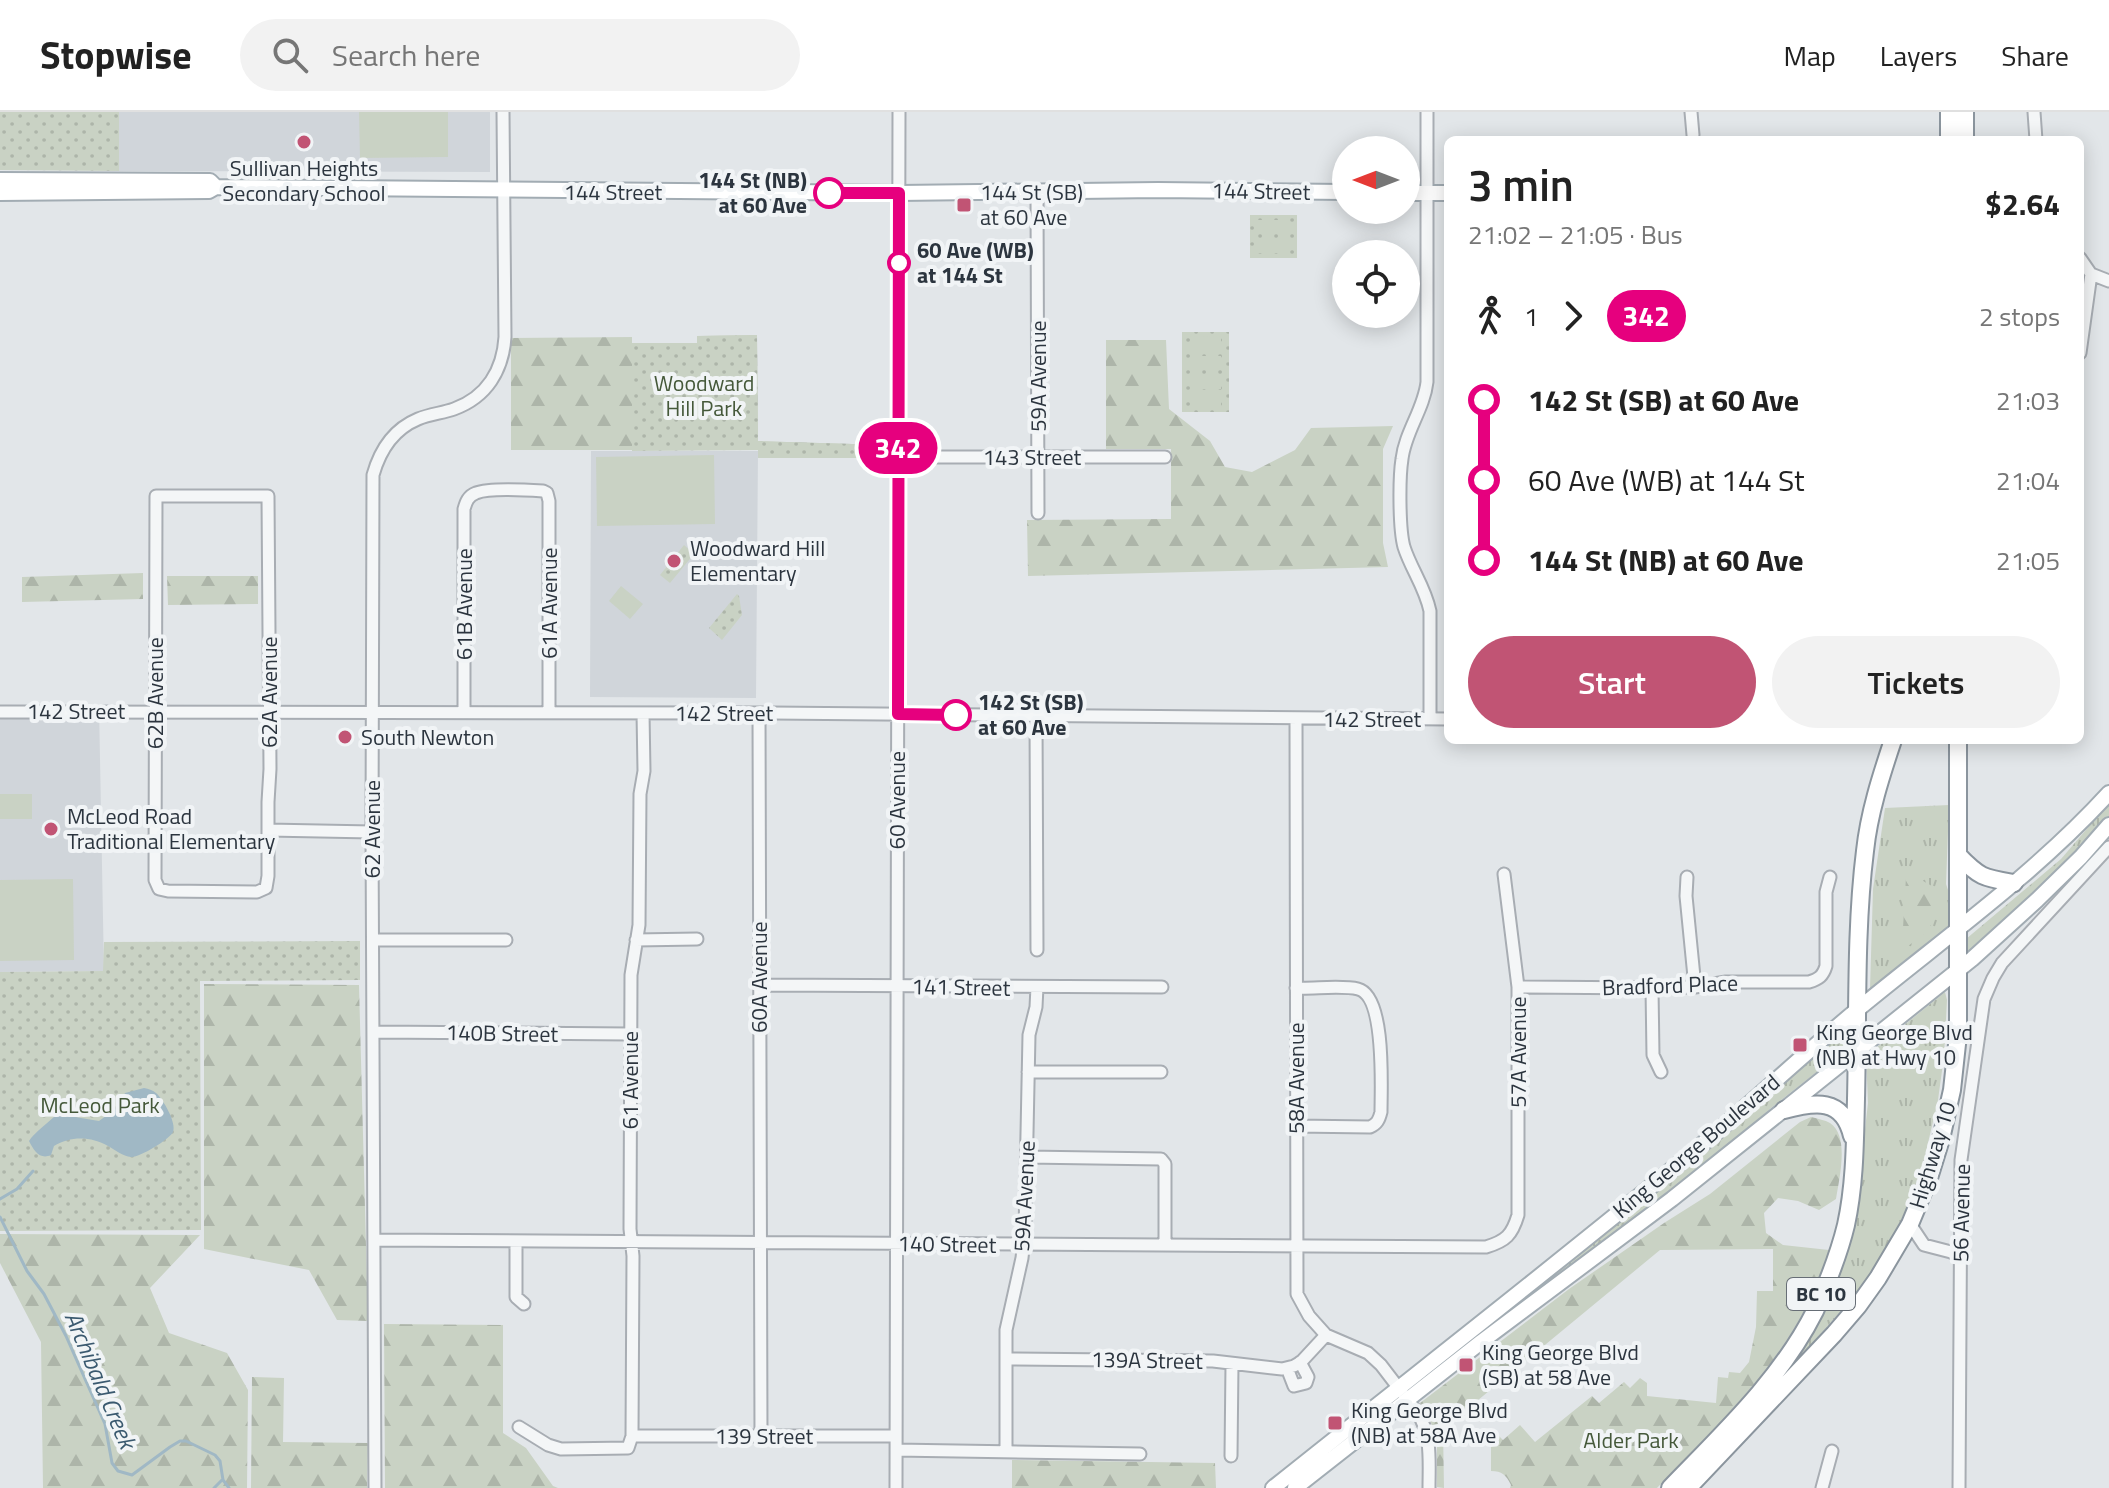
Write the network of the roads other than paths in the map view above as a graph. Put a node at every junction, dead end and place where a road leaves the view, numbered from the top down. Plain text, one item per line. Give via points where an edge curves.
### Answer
1 (503, 112) edge
2 (899, 112) edge
3 (1427, 112) edge
4 (1691, 112) edge
5 (1949, 112) edge
6 (1965, 112) edge
7 (2034, 112) edge
8 (1693, 135) dead end
9 (1949, 136) edge
10 (1965, 136) edge
11 (2036, 136) edge
12 (0, 180) edge
13 (216, 187) junction
14 (503, 191) junction
15 (1037, 191) junction
16 (1332, 192) edge
17 (0, 193) edge
18 (899, 193) junction
19 (1420, 193) edge
20 (1427, 193) junction
21 (1444, 193) edge
22 (2084, 264) edge
23 (2091, 274) junction
24 (2109, 281) edge
25 (2084, 324) edge
26 (898, 457) junction
27 (1038, 457) junction
28 (1165, 457) dead end
29 (268, 496) joint
30 (469, 497) joint
31 (1038, 513) dead end
32 (155, 711) junction
33 (270, 711) junction
34 (0, 712) edge
35 (372, 712) junction
36 (464, 712) junction
37 (549, 713) junction
38 (643, 713) junction
39 (759, 713) junction
40 (898, 714) junction
41 (1036, 717) junction
42 (1296, 718) junction
43 (1430, 719) junction
44 (1444, 719) edge
45 (1892, 744) edge
46 (1958, 744) edge
47 (2109, 793) edge
48 (2109, 825) edge
49 (268, 830) junction
50 (372, 832) junction
51 (2109, 847) edge
52 (1958, 855) junction
53 (1504, 874) dead end
54 (1687, 877) dead end
55 (1830, 877) dead end
56 (2014, 883) junction
57 (266, 888) joint
58 (1959, 929) junction
59 (697, 939) dead end
60 (374, 940) junction
61 (506, 940) dead end
62 (636, 940) junction
63 (1037, 950) dead end
64 (1959, 970) junction
65 (759, 985) junction
66 (897, 986) junction
67 (1037, 987) junction
68 (1162, 987) dead end
69 (1518, 987) junction
70 (1695, 987) junction
71 (1296, 988) junction
72 (1652, 988) junction
73 (1858, 1009) junction
74 (374, 1032) junction
75 (629, 1034) junction
76 (1858, 1052) junction
77 (1028, 1072) junction
78 (1161, 1072) dead end
79 (1661, 1072) dead end
80 (1784, 1110) junction
81 (1296, 1126) junction
82 (1855, 1150) junction
83 (1027, 1157) junction
84 (1910, 1224) junction
85 (1514, 1229) joint
86 (374, 1240) junction
87 (516, 1241) junction
88 (760, 1242) junction
89 (631, 1243) junction
90 (896, 1244) junction
91 (1024, 1245) junction
92 (1165, 1245) junction
93 (1296, 1246) junction
94 (1959, 1256) junction
95 (524, 1304) dead end
96 (1326, 1335) junction
97 (1006, 1359) junction
98 (1300, 1362) junction
99 (1232, 1364) junction
100 (1287, 1368) junction
101 (1403, 1393) junction
102 (519, 1427) dead end
103 (761, 1436) junction
104 (896, 1436) junction
105 (630, 1442) junction
106 (896, 1450) junction
107 (1832, 1451) dead end
108 (1006, 1452) junction
109 (1140, 1454) dead end
110 (1231, 1456) dead end
111 (375, 1488) edge
112 (896, 1488) edge
113 (1273, 1488) edge
114 (1295, 1488) edge
115 (1429, 1488) edge
116 (1670, 1488) edge
117 (1688, 1488) edge
118 (1822, 1488) edge
119 (1959, 1488) edge

1 - 14 street
2 - 18 street, 60 Avenue
3 - 20 street
4 - 8 street
5 - 9 highway
6 - 10 highway
7 - 11 street
12 - 13 main road, 144 Street via 210,181
13 - 14 main road, 144 Street
13 - 17 main road, 144 Street
14 - 18 main road, 144 Street
14 - 35 street, 62 Avenue via 502,363 473,399 404,426 382,450 373,475
15 - 16 main road, 144 Street
15 - 18 main road, 144 Street
15 - 27 street, 59A Avenue
18 - 26 street, 60 Avenue
19 - 20 main road
20 - 21 main road
20 - 43 street via 1427,382 1402,455 1401,534 1430,611
22 - 23 street
23 - 24 street
23 - 25 street
26 - 27 street, 143 Street
26 - 40 street, 60 Avenue
27 - 28 street, 143 Street
27 - 31 street, 59A Avenue
29 - 32 street, 62B Avenue via 156,496
29 - 33 street, 62A Avenue
30 - 36 street, 61B Avenue via 464,509
30 - 37 street, 61A Avenue via 478,492 547,493
32 - 33 street, 142 Street
32 - 34 street, 142 Street
32 - 57 street, 62B Avenue via 159,889
33 - 35 street, 142 Street
33 - 49 street, 62A Avenue
35 - 36 street, 142 Street
35 - 50 street, 62 Avenue
36 - 37 street, 142 Street
37 - 38 street, 142 Street
38 - 39 street, 142 Street
38 - 62 street, 61 Avenue
39 - 40 street, 142 Street
39 - 65 street, 60A Avenue
40 - 41 street, 142 Street
40 - 66 street, 60 Avenue
41 - 42 street, 142 Street
41 - 63 street
42 - 43 street, 142 Street
42 - 71 street, 58A Avenue
43 - 44 street, 142 Street
45 - 73 highway, BC 10 via 1865,849
46 - 52 highway, Highway 10 / BC 10
47 - 56 main road, King George Boulevard
48 - 64 main road, King George Boulevard
49 - 50 street
49 - 57 street, 62A Avenue
50 - 60 street, 62 Avenue
51 - 94 street, 56 Avenue via 2014,949 1984,999 1961,1160
52 - 56 highway via 1984,878
52 - 58 highway, Highway 10 / BC 10
53 - 69 street, 57A Avenue
54 - 70 street
55 - 70 street, Bradford Place via 1821,977 1809,982
56 - 58 main road, King George Boulevard
58 - 64 highway, Highway 10 / BC 10
58 - 73 main road, King George Boulevard
59 - 62 street
60 - 61 street
60 - 74 street, 62 Avenue
62 - 75 street, 61 Avenue
64 - 76 main road, King George Boulevard
64 - 84 highway, Highway 10 / BC 10 via 1952,1090 1929,1178
65 - 66 street, 141 Street
65 - 88 street, 60A Avenue
66 - 67 street, 141 Street
66 - 90 street, 60 Avenue
67 - 68 street, 141 Street
67 - 77 street, 59A Avenue
69 - 72 street, Bradford Place
69 - 85 street, 57A Avenue
70 - 72 street, Bradford Place
71 - 81 street, 58A Avenue
71 - 81 street via 1357,989 1368,996 1380,1045 1381,1112 1370,1127
72 - 79 street via 1653,1055
73 - 76 highway, BC 10
73 - 101 main road, King George Boulevard
74 - 75 street, 140B Street
74 - 86 street, 62 Avenue
75 - 89 street, 61 Avenue
76 - 80 main road, King George Boulevard
76 - 82 highway, BC 10
77 - 78 street
77 - 83 street, 59A Avenue
80 - 82 highway via 1819,1103 1831,1107 1844,1117
80 - 101 main road, King George Boulevard via 1672,1199
81 - 93 street, 58A Avenue
82 - 116 highway, BC 10 via 1846,1227 1814,1312 1761,1391
83 - 91 street, 59A Avenue
83 - 92 street via 1163,1160
84 - 94 street via 1924,1245
84 - 117 highway, Highway 10 / BC 10 via 1858,1306
85 - 93 street, 140 Street via 1486,1247
86 - 87 street, 140 Street
86 - 111 street, 62 Avenue
87 - 89 street, 140 Street
87 - 95 street via 516,1297
88 - 89 street, 140 Street
88 - 90 street, 140 Street
88 - 103 street, 60A Avenue
89 - 105 street, 61 Avenue
90 - 91 street, 140 Street
90 - 104 street, 60 Avenue
91 - 92 street, 140 Street
91 - 97 street, 59A Avenue via 1006,1330
92 - 93 street, 140 Street
93 - 96 street, 58A Avenue via 1297,1294
94 - 119 street, 56 Avenue
96 - 98 street, 139A Street
96 - 101 street, 58A Avenue via 1368,1353
97 - 99 street, 139A Street
97 - 108 street, 59A Avenue
98 - 100 street, 139A Street
98 - 100 street, 139A Street via 1308,1377 1303,1385 1292,1384
99 - 100 street, 139A Street
99 - 110 street
101 - 113 main road, King George Boulevard
101 - 114 main road, King George Boulevard
101 - 115 street, 58A Avenue via 1422,1419
102 - 105 street, 139 Street via 561,1449
103 - 104 street, 139 Street
103 - 105 street, 139 Street
104 - 106 street, 60 Avenue
106 - 108 street
106 - 112 street, 60 Avenue
107 - 118 street
108 - 109 street

